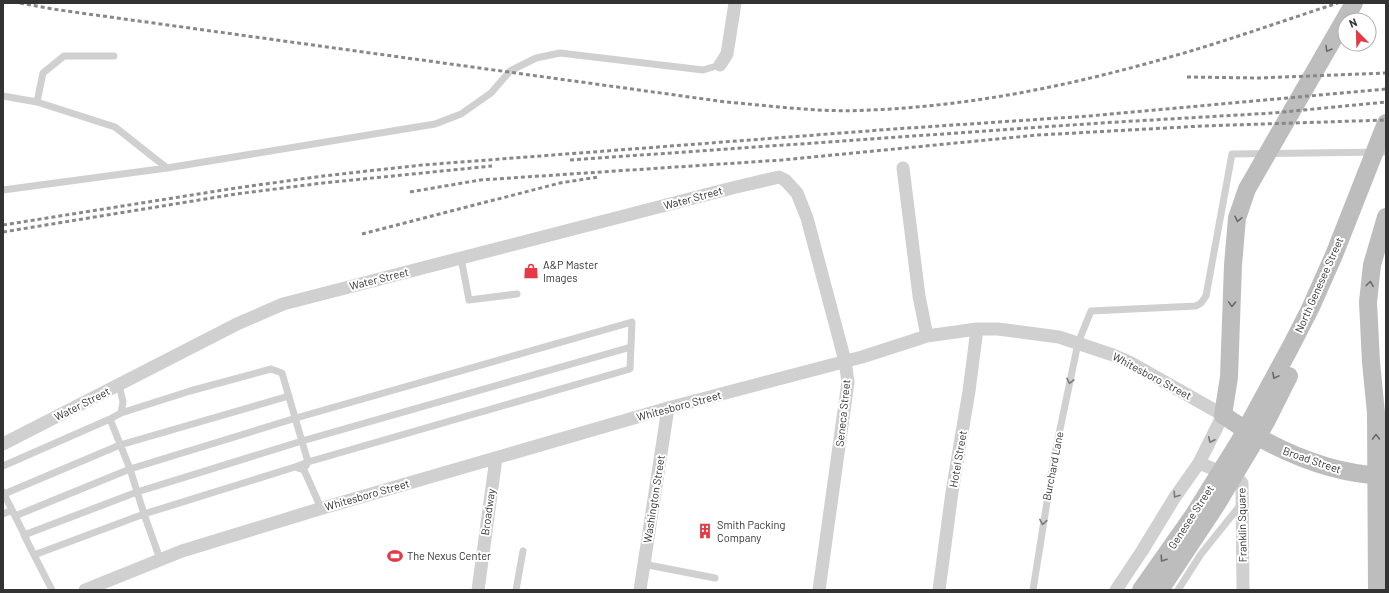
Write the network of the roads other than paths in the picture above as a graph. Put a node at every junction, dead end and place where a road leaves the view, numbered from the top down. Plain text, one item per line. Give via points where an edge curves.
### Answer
1 (735, 3) edge
2 (1354, 3) edge
3 (114, 56) dead end
4 (720, 65) joint
5 (3, 96) edge
6 (37, 102) junction
7 (1386, 123) edge
8 (1386, 152) edge
9 (1386, 156) edge
10 (167, 168) junction
11 (903, 168) dead end
12 (779, 177) joint
13 (3, 190) edge
14 (1386, 216) edge
15 (461, 258) junction
16 (517, 294) dead end
17 (978, 329) junction
18 (927, 336) junction
19 (1078, 343) junction
20 (631, 347) junction
21 (846, 361) junction
22 (119, 385) junction
23 (289, 396) junction
24 (668, 408) junction
25 (121, 413) junction
26 (1223, 415) junction
27 (296, 418) junction
28 (110, 419) junction
29 (302, 441) junction
30 (1251, 443) junction
31 (3, 444) edge
32 (120, 445) junction
33 (496, 458) junction
34 (308, 462) junction
35 (1199, 463) junction
36 (3, 466) edge
37 (295, 467) junction
38 (130, 469) junction
39 (304, 470) junction
40 (1381, 476) edge
41 (137, 492) junction
42 (3, 493) edge
43 (1242, 502) junction
44 (321, 508) junction
45 (14, 513) junction
46 (3, 514) edge
47 (144, 514) junction
48 (1198, 520) junction
49 (24, 535) junction
50 (523, 551) dead end
51 (34, 555) junction
52 (160, 559) junction
53 (644, 564) junction
54 (715, 578) dead end
55 (52, 590) edge
56 (85, 590) edge
57 (478, 590) edge
58 (516, 590) edge
59 (640, 590) edge
60 (819, 590) edge
61 (939, 590) edge
62 (1033, 590) edge
63 (1116, 590) edge
64 (1141, 590) edge
65 (1160, 590) edge
66 (1178, 590) edge
67 (1243, 590) edge
68 (1377, 590) edge

1 - 4 street via 727,54
2 -> 26 main road via 1247,189 1237,218 1229,377
3 - 6 lane via 64,56 43,73
4 - 10 lane via 703,70 560,53 536,58 510,71 491,93 461,114 435,124
5 - 6 lane
6 - 10 lane via 115,127
7 -> 30 main road, North Genesee Street via 1310,309 1263,399
8 - 19 lane, Burchard Lane via 1232,154 1206,296 1201,303 1196,306 1091,311
9 - 30 main road, North Genesee Street via 1324,307 1266,422
10 - 13 lane
11 - 18 street via 919,296
12 - 15 street, Water Street
12 - 21 street, Seneca Street via 797,193 807,218
40 -> 14 main road via 1368,302 1372,265
15 - 16 lane via 470,300
15 - 22 street, Water Street via 283,304 237,324
17 - 18 street, Whitesboro Street
17 - 19 street, Whitesboro Street via 1051,336
17 - 61 street, Hotel Street
18 - 21 street, Whitesboro Street
19 - 26 street, Whitesboro Street via 1131,363
19 -> 62 lane, Burchard Lane via 1054,458
20 - 27 lane via 632,322
20 - 29 lane
20 - 34 lane via 630,369
21 - 24 street, Whitesboro Street
21 - 60 street, Seneca Street via 848,382
22 - 25 lane via 123,402
22 - 31 street, Water Street
23 - 25 lane via 282,373 271,369
23 - 27 lane
23 - 32 lane
24 - 33 street, Whitesboro Street
24 - 53 street, Washington Street
25 - 28 lane
26 - 30 main road, Whitesboro Street
26 -> 35 street
27 - 29 lane
27 - 38 lane
28 - 32 lane
28 - 36 lane
29 - 34 lane
29 - 41 lane
30 - 40 main road, Broad Street via 1355,474
30 - 48 main road, Genesee Street via 1217,504
32 - 38 lane
32 - 42 lane
33 - 44 street, Whitesboro Street
33 - 57 street, Broadway
34 - 37 lane
34 - 39 lane
35 - 43 street, Franklin Square via 1238,479 1242,483
35 -> 63 street
37 - 39 lane
37 - 47 lane
38 - 41 lane
38 - 45 lane
39 - 44 lane
40 - 68 main road
41 - 47 lane
41 - 49 lane
42 - 45 lane
43 - 66 lane via 1201,554
43 - 67 street, Franklin Square
44 - 52 street, Whitesboro Street
45 - 46 lane
45 - 49 lane
47 - 51 lane
47 - 52 lane
48 -> 64 main road, Genesee Street
48 - 65 main road, Genesee Street via 1174,570
49 - 51 lane
50 - 58 lane
51 - 55 lane
52 - 56 street, Whitesboro Street
53 - 54 lane
53 - 59 street, Washington Street

